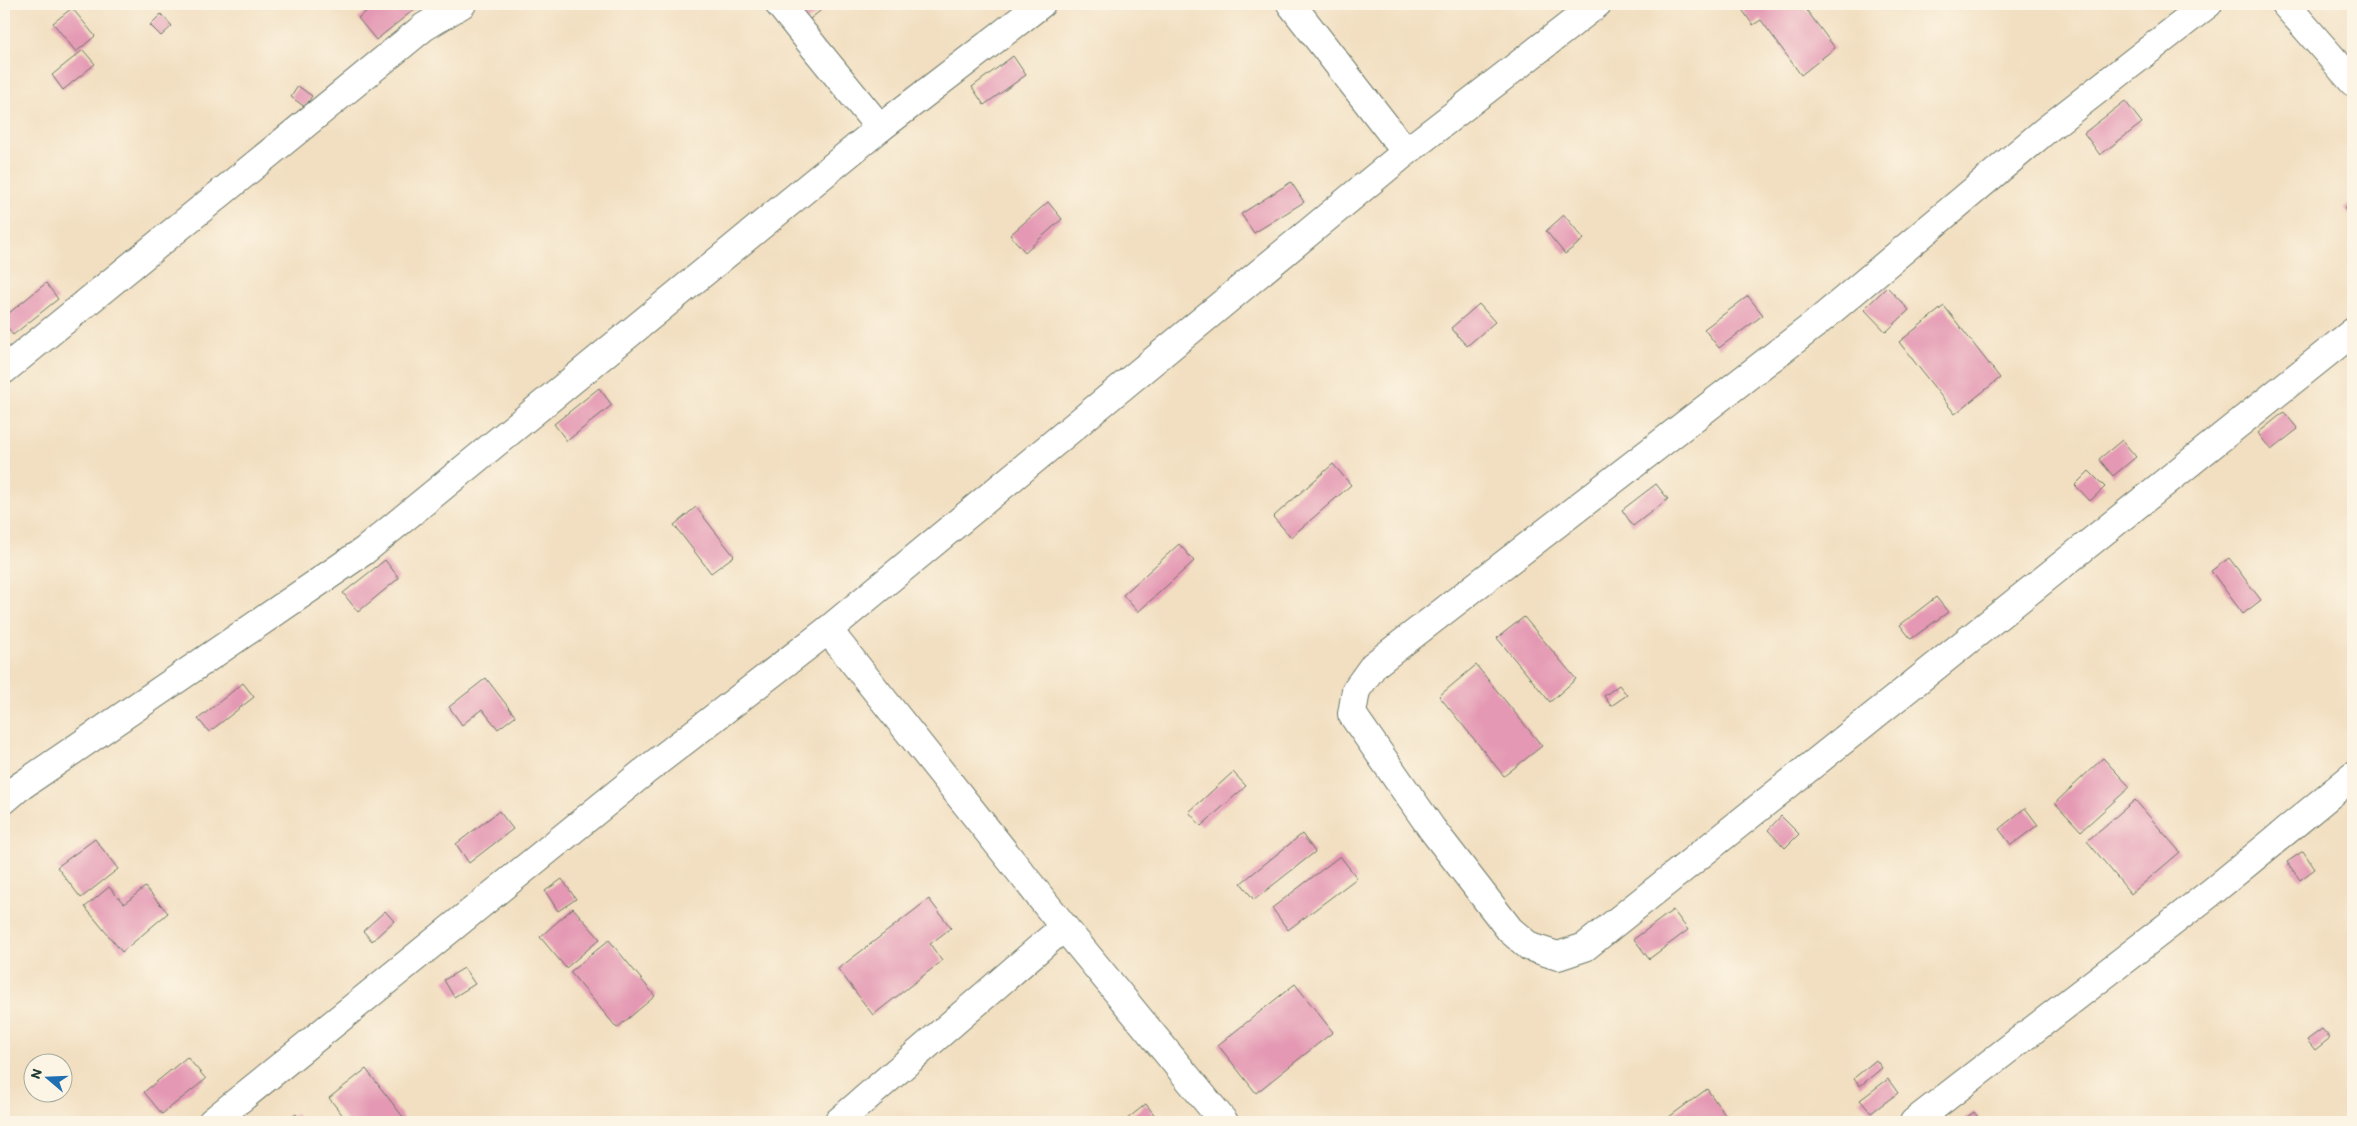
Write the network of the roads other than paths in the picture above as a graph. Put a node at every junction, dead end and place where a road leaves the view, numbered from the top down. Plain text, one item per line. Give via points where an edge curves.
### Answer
1 (462, 4) edge
2 (779, 4) edge
3 (1040, 4) edge
4 (1291, 4) edge
5 (1597, 4) edge
6 (2208, 4) edge
7 (2286, 4) edge
8 (2353, 82) edge
9 (880, 128) junction
10 (1406, 152) junction
11 (2353, 332) edge
12 (4, 370) edge
13 (828, 630) junction
14 (2353, 776) edge
15 (8, 787) edge
16 (1064, 927) junction
17 (212, 1122) edge
18 (838, 1122) edge
19 (1224, 1122) edge
20 (1914, 1122) edge

1 - 12 street via 424,27
2 - 9 street
3 - 9 street
4 - 10 street
5 - 10 street
6 - 11 street via 2046,130 1814,325 1374,665 1356,690 1352,714 1432,829 1510,930 1530,947 1558,956 1585,947
7 - 8 street
9 - 15 street via 364,551
10 - 13 street
13 - 16 street
13 - 17 street via 644,772
14 - 20 street via 2213,890
16 - 18 street
16 - 19 street

